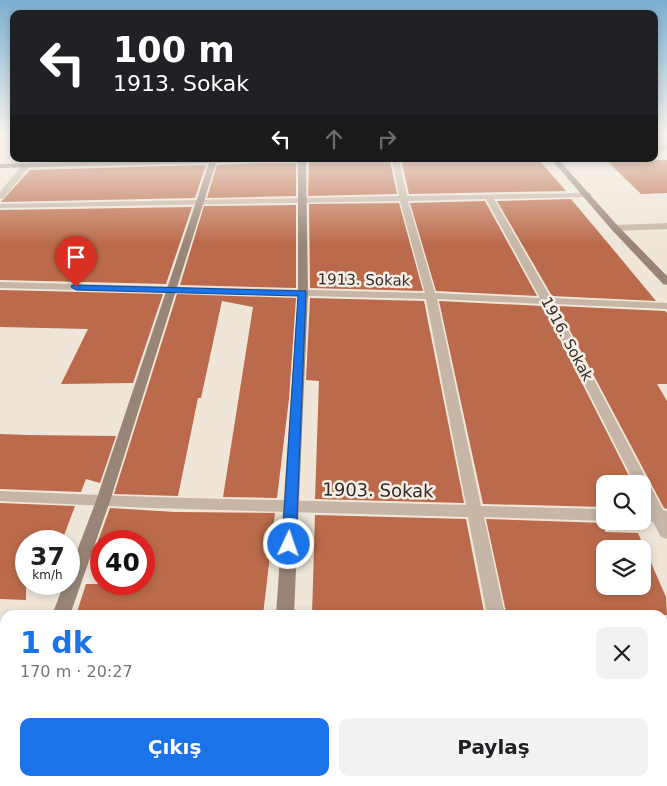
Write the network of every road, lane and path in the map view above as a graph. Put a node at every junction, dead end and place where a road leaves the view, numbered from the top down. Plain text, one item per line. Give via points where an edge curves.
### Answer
1 (22, 171) edge
2 (210, 171) edge
3 (302, 171) edge
4 (398, 171) edge
5 (565, 171) edge
6 (0, 196) edge
7 (588, 196) junction
8 (489, 197) junction
9 (403, 198) junction
10 (303, 200) junction
11 (199, 202) junction
12 (0, 206) edge
13 (667, 226) edge
14 (615, 228) junction
15 (667, 282) edge
16 (0, 285) edge
17 (170, 290) junction
18 (303, 293) junction
19 (431, 296) junction
20 (548, 302) junction
21 (667, 306) edge
22 (637, 475) edge
23 (0, 496) edge
24 (651, 498) edge
25 (103, 501) junction
26 (291, 508) junction
27 (476, 511) junction
28 (596, 514) edge
29 (663, 516) edge
30 (667, 533) edge
31 (64, 610) edge
32 (285, 610) edge
33 (495, 610) edge

1 - 6 street
2 - 11 street
3 - 10 street
4 - 9 street
5 - 7 street
7 - 8 street
7 - 14 street
8 - 9 street
8 - 20 street, 1916. Sokak
9 - 10 street
9 - 19 street
10 - 11 street
10 - 18 street
11 - 12 street
11 - 17 street
13 - 14 street
14 - 15 street
16 - 17 street, 1913. Sokak
17 - 18 street, 1913. Sokak
17 - 25 street
18 - 19 street, 1913. Sokak
18 - 26 street
19 - 20 street, 1913. Sokak
19 - 27 street
20 - 21 street, 1913. Sokak
20 - 22 street, 1916. Sokak
23 - 25 street, 1903. Sokak
24 - 29 street, 1916. Sokak
25 - 26 street, 1903. Sokak
25 - 31 street
26 - 27 street, 1903. Sokak
26 - 32 street
27 - 28 street, 1903. Sokak
27 - 33 street
29 - 30 street, 1916. Sokak

